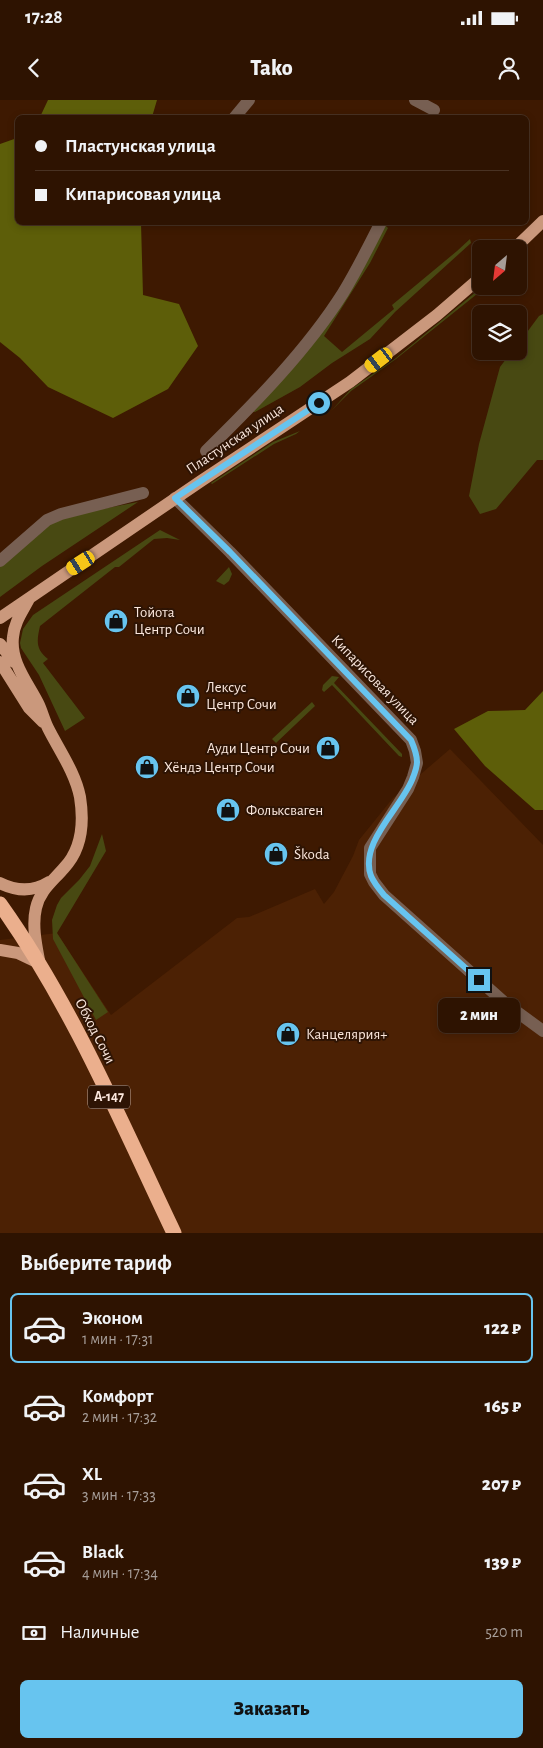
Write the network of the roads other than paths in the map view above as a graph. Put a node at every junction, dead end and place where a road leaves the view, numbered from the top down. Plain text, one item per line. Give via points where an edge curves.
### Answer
1 (249, 100) edge
2 (415, 100) edge
3 (435, 109) edge
4 (236, 115) edge
5 (543, 222) edge
6 (379, 225) edge
7 (524, 240) edge
8 (472, 285) edge
9 (206, 451) dead end
10 (143, 493) dead end
11 (175, 498) junction
12 (0, 561) edge
13 (32, 596) junction
14 (0, 618) edge
15 (0, 644) edge
16 (0, 662) edge
17 (8, 669) edge
18 (53, 879) junction
19 (0, 883) edge
20 (0, 904) edge
21 (0, 950) edge
22 (39, 963) junction
23 (543, 1031) edge
24 (174, 1233) edge

1 - 4 street
2 - 3 street
5 - 7 main road
6 - 9 street, Пластунская улица via 347,286 319,326 251,407
8 - 11 main road, Пластунская улица via 350,382
10 - 12 street via 47,520
11 - 13 main road, Пластунская улица
11 - 23 street, Кипарисовая улица via 411,740 417,763 408,789 370,848 370,874 384,895 490,990
13 - 14 main road, Пластунская улица
13 - 17 main road, А-147 via 15,625
15 - 17 main road, А-147
16 - 17 main road, А-147
17 - 18 main road, А-147 via 39,705 80,795 80,840 74,855
18 - 19 main road, А-147 via 23,890
18 - 22 main road, А-147 via 36,907
20 - 22 highway, Обход Сочи / А-147
21 - 22 main road via 18,953
22 - 24 highway, Обход Сочи / А-147 via 91,1060

